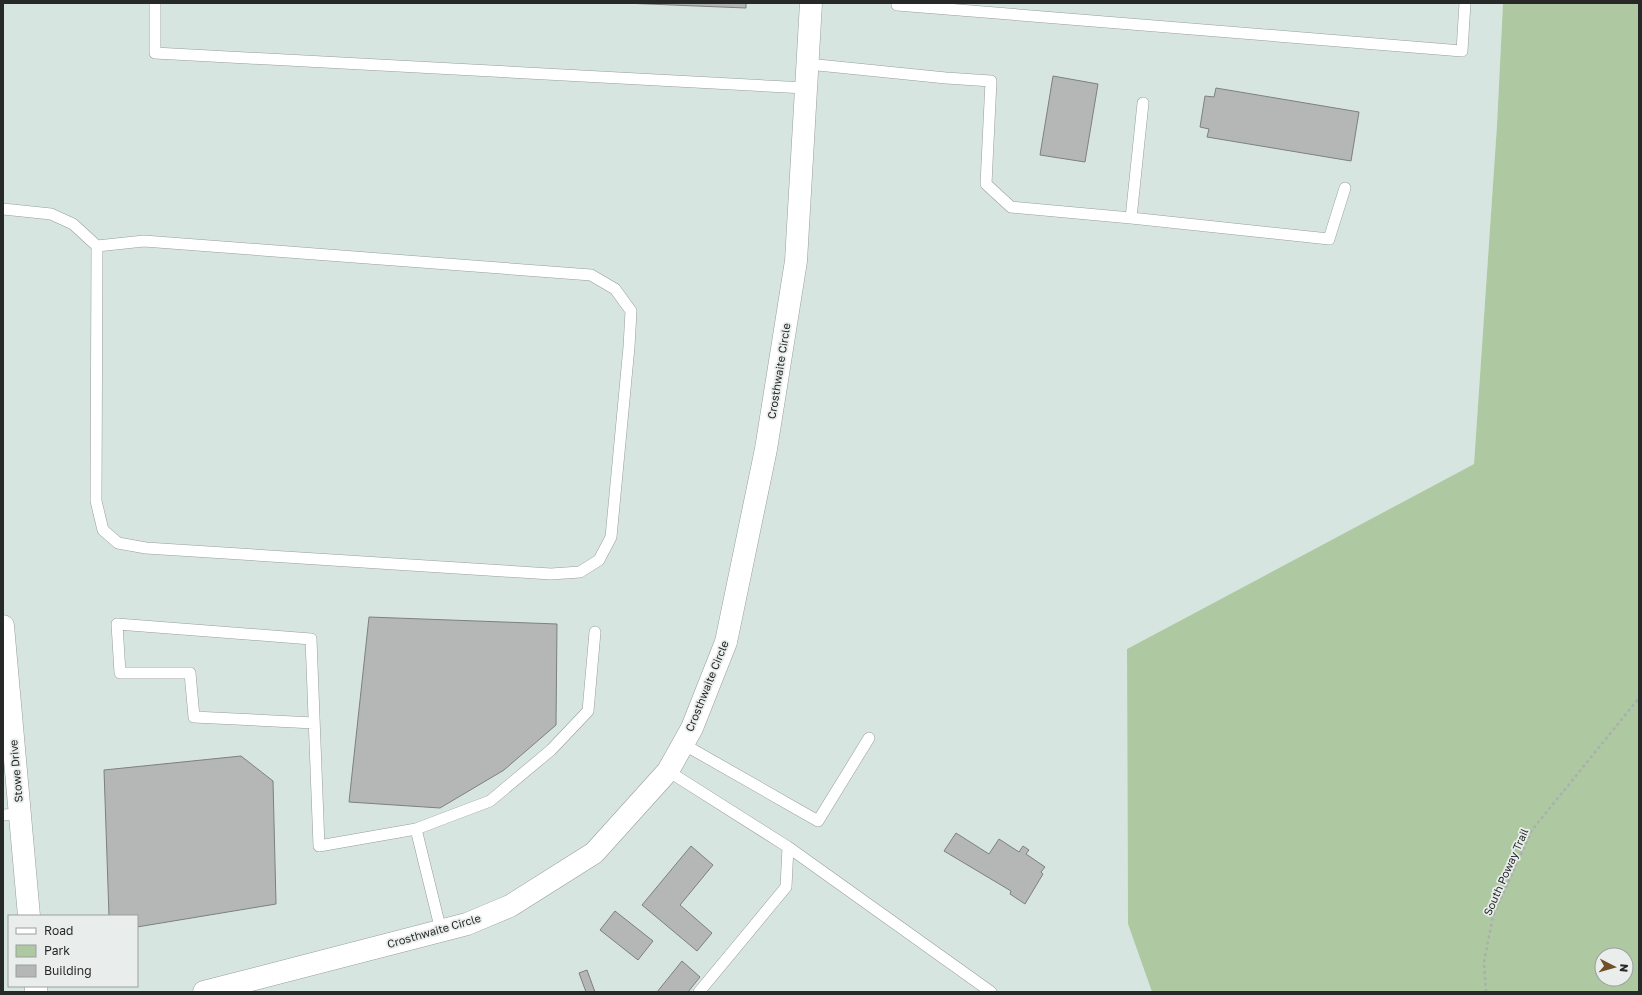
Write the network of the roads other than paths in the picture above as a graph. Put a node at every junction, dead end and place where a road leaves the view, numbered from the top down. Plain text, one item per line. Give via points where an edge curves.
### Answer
1 (155, 3) edge
2 (811, 3) edge
3 (897, 3) edge
4 (1465, 3) edge
5 (808, 64) junction
6 (806, 88) junction
7 (1143, 103) dead end
8 (1345, 188) dead end
9 (3, 209) edge
10 (1131, 218) junction
11 (97, 246) junction
12 (3, 626) edge
13 (595, 632) dead end
14 (314, 723) junction
15 (869, 738) dead end
16 (683, 744) junction
17 (9, 750) edge
18 (668, 771) junction
19 (12, 815) edge
20 (416, 829) junction
21 (788, 847) junction
22 (29, 915) edge
23 (441, 931) junction
24 (239, 988) edge
25 (204, 992) edge
26 (699, 992) edge
27 (991, 992) edge

1 - 6 lane via 155,53
2 - 5 street, Crosthwaite Circle
3 - 4 lane via 1462,51
5 - 6 street, Crosthwaite Circle
5 - 10 lane via 991,81 986,184 1011,207
6 - 16 street, Crosthwaite Circle via 796,261 766,449 726,642 692,728
7 - 10 lane
8 - 10 lane via 1330,238
9 - 11 lane via 51,214 73,224
11 - 11 lane via 144,241 591,276 615,289 631,311 630,347 611,537 599,560 580,572 550,574 146,548 118,543 103,530 96,501
12 - 17 street, Stowe Drive
13 - 20 lane via 588,711 551,750 490,801
14 - 14 lane via 311,639 117,624 120,672 190,673 194,717
14 - 20 lane via 319,846
15 - 16 lane via 818,821
16 - 18 street, Crosthwaite Circle
17 - 19 street, Stowe Drive
18 - 21 lane
18 - 23 street, Crosthwaite Circle via 594,853 510,906 467,924
19 - 22 street, Stowe Drive
20 - 23 lane
21 - 26 lane via 786,887
21 - 27 lane
23 - 24 street, Crosthwaite Circle
24 - 25 street, Crosthwaite Circle

